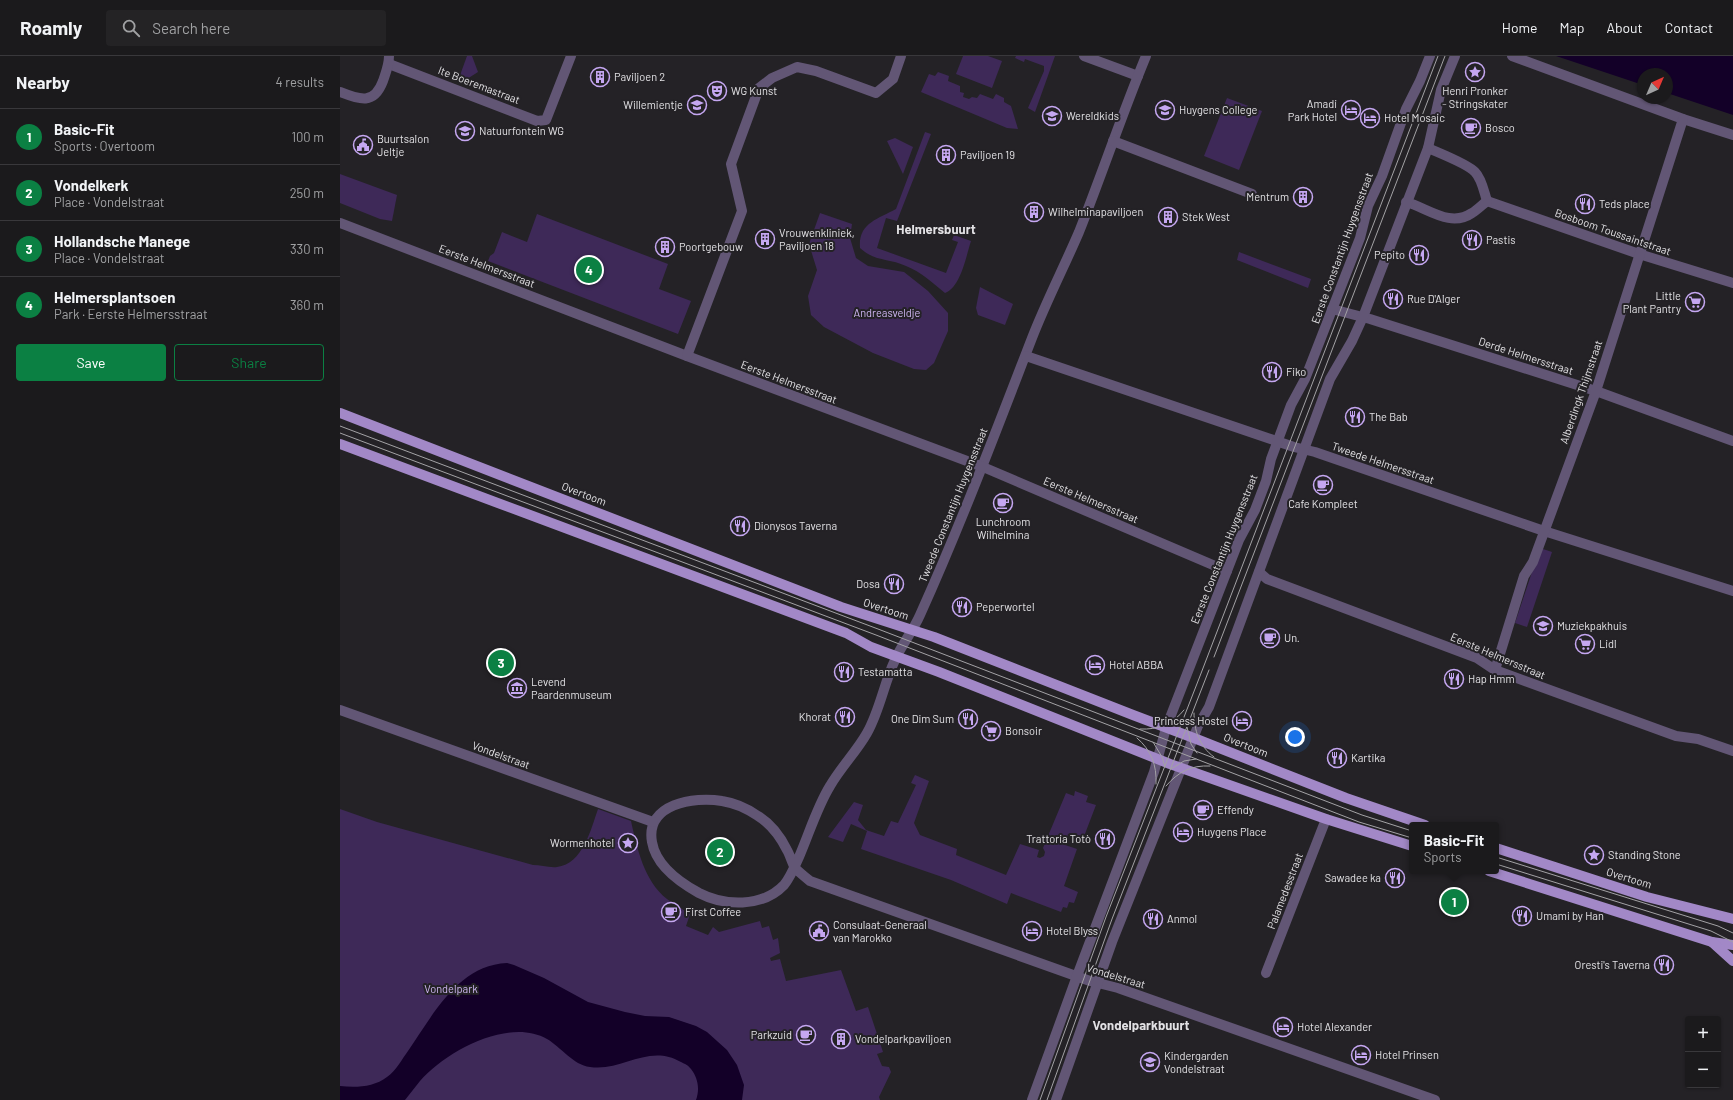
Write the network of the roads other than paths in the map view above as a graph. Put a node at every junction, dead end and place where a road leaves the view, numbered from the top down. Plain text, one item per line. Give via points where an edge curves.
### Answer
1 (571, 56) edge
2 (901, 56) edge
3 (1084, 56) edge
4 (1146, 56) edge
5 (1430, 56) edge
6 (1455, 56) edge
7 (1512, 56) edge
8 (389, 60) edge
9 (1138, 76) junction
10 (340, 92) edge
11 (1683, 119) junction
12 (1733, 136) edge
13 (1113, 141) junction
14 (1428, 148) junction
15 (1252, 194) dead end
16 (1487, 201) junction
17 (1406, 202) junction
18 (340, 223) edge
19 (1639, 254) junction
20 (1733, 284) edge
21 (1332, 309) junction
22 (1363, 317) junction
23 (687, 356) junction
24 (1026, 356) junction
25 (1596, 391) junction
26 (340, 413) edge
27 (1733, 441) edge
28 (1277, 442) junction
29 (340, 444) edge
30 (1304, 450) junction
31 (983, 467) junction
32 (1544, 531) junction
33 (1227, 571) junction
34 (1258, 572) junction
35 (1733, 591) edge
36 (912, 630) junction
37 (896, 657) junction
38 (1495, 670) junction
39 (340, 710) edge
40 (1166, 728) junction
41 (1194, 738) junction
42 (1733, 751) edge
43 (1158, 759) junction
44 (1182, 768) junction
45 (1326, 818) junction
46 (653, 822) junction
47 (1416, 822) edge
48 (1409, 845) edge
49 (1499, 849) edge
50 (795, 867) junction
51 (1498, 874) edge
52 (1733, 918) edge
53 (1712, 942) junction
54 (1733, 946) edge
55 (1733, 960) edge
56 (1266, 973) dead end
57 (1077, 976) junction
58 (1098, 983) junction
59 (1032, 1100) edge
60 (1056, 1100) edge
61 (1435, 1100) edge

1 - 8 street, Ite Boeremastraat via 546,120 537,121
2 - 23 street via 893,79 876,93 816,71 797,67 772,78 760,88 731,164 742,211
3 - 9 street
4 - 9 street, Tweede Constantijn Huygensstraat
5 - 21 street, Eerste Constantijn Huygensstraat via 1368,206 1360,238
6 - 14 street via 1441,90
7 - 11 street
8 - 10 street, Ite Boeremastraat via 380,88 374,97 363,100
9 - 13 street, Tweede Constantijn Huygensstraat
11 - 12 street
11 - 19 street, Alberdingk Thijmstraat
13 - 15 street
13 - 24 street, Tweede Constantijn Huygensstraat
14 - 16 street via 1475,172
14 - 17 street
16 - 17 street via 1472,214 1460,219 1449,219
16 - 19 street, Bosboom Toussaintstraat
17 - 22 street
18 - 23 street, Eerste Helmersstraat
19 - 20 street, Bosboom Toussaintstraat
19 - 25 street, Alberdingk Thijmstraat
21 - 22 street, Derde Helmersstraat
21 - 28 street, Eerste Constantijn Huygensstraat
22 - 25 street, Derde Helmersstraat
22 - 30 street via 1330,379
23 - 31 street, Eerste Helmersstraat
24 - 28 street, Tweede Helmersstraat
24 - 31 street, Tweede Constantijn Huygensstraat
25 - 27 street, Derde Helmersstraat
25 - 32 street, Alberdingk Thijmstraat
26 - 36 main road, Overtoom via 841,607
28 - 30 street, Tweede Helmersstraat
28 - 33 street, Eerste Constantijn Huygensstraat via 1255,510 1239,540
29 - 37 main road via 838,631
30 - 32 street, Tweede Helmersstraat
30 - 34 street
31 - 33 street, Eerste Helmersstraat
31 - 36 street, Tweede Constantijn Huygensstraat via 919,619
32 - 35 street, Tweede Helmersstraat
32 - 38 street, Alberdingk Thijmstraat via 1533,562 1524,576
33 - 40 street, Eerste Constantijn Huygensstraat
34 - 38 street, Eerste Helmersstraat via 1267,579 1477,658
34 - 41 street via 1209,706
36 - 37 street, Tweede Constantijn Huygensstraat
36 - 40 main road, Overtoom
37 - 43 main road
37 - 50 street, Tweede Constantijn Huygensstraat via 868,732 829,787
38 - 42 street, Eerste Helmersstraat via 1676,736 1698,739
39 - 46 street, Vondelstraat
40 - 41 main road, Overtoom
40 - 43 street, Eerste Constantijn Huygensstraat
41 - 44 street
41 - 47 main road, Overtoom via 1346,798
43 - 44 main road
43 - 57 street, Eerste Constantijn Huygensstraat
44 - 45 main road
44 - 58 street via 1146,854
45 - 48 main road
45 - 56 street, Palamedesstraat
46 - 50 street, Vondelstraat via 662,812 679,802 723,801 743,807 757,815 779,836
46 - 50 street via 652,844 658,858 679,880 712,899 739,903 765,898 784,885
49 - 52 main road, Overtoom via 1646,897
50 - 57 street, Vondelstraat via 810,880
51 - 53 main road
53 - 54 main road
53 - 55 main road
57 - 58 street, Vondelstraat
57 - 59 street, Eerste Constantijn Huygensstraat
58 - 60 street
58 - 61 street, Vondelstraat

